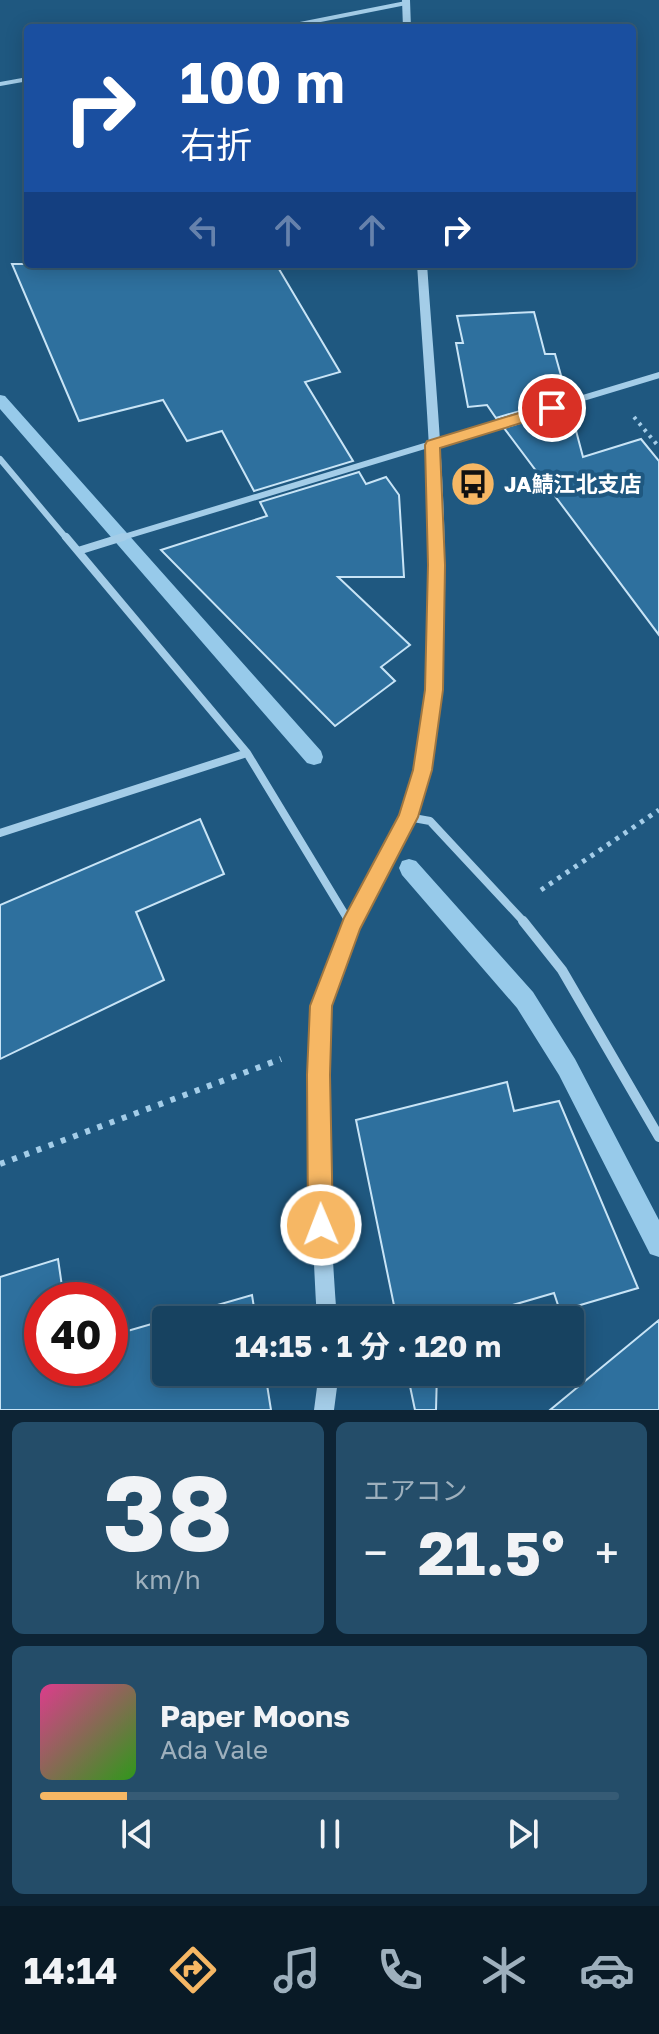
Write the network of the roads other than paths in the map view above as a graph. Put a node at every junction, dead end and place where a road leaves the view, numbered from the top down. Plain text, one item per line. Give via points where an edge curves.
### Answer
1 (406, 1) edge
2 (299, 24) edge
3 (407, 24) edge
4 (24, 80) edge
5 (0, 84) edge
6 (422, 268) edge
7 (659, 375) edge
8 (432, 445) junction
9 (0, 459) edge
10 (78, 551) junction
11 (247, 753) junction
12 (408, 817) junction
13 (0, 833) edge
14 (351, 925) junction
15 (659, 1137) edge
16 (326, 1306) edge
17 (327, 1386) edge
18 (324, 1410) edge

1 - 2 lane
1 - 3 street
4 - 5 lane
6 - 8 street
7 - 8 street
8 - 10 street
8 - 12 street via 437,565 434,690 423,770
9 - 10 street
10 - 11 street
11 - 13 street
11 - 14 street
12 - 14 street
12 - 15 street via 430,821 514,909 562,970
14 - 16 street via 321,1006
17 - 18 street

